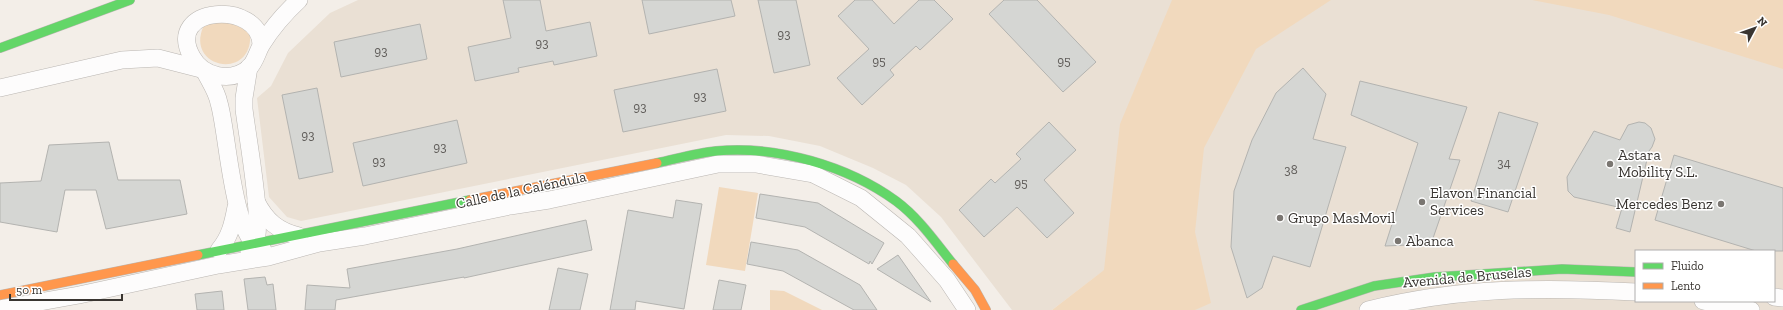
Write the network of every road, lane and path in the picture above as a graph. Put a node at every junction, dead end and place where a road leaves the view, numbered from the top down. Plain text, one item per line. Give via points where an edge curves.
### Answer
1 (130, 0) edge
2 (299, 0) edge
3 (240, 4) edge
4 (200, 7) edge
5 (261, 46) junction
6 (0, 48) edge
7 (249, 67) junction
8 (203, 70) junction
9 (0, 88) edge
10 (256, 201) junction
11 (236, 202) junction
12 (301, 242) junction
13 (255, 245) junction
14 (219, 258) junction
15 (1635, 272) edge
16 (1635, 292) edge
17 (0, 295) edge
18 (1708, 302) edge
19 (0, 309) edge
20 (968, 310) edge
21 (986, 310) edge
22 (1301, 310) edge
23 (1368, 310) edge
24 (1752, 310) edge

1 - 6 main road
2 - 5 street via 281,17
3 - 4 street
3 - 5 street via 258,23
4 - 8 street via 187,38 190,55
5 - 7 street via 257,58
7 - 8 street via 239,74 228,77 216,76
7 - 10 street via 244,98
8 - 9 street via 158,58 122,60
8 - 11 street via 219,102
10 - 12 street via 274,226
10 - 13 street via 258,230
11 - 13 street via 246,234
11 - 14 street via 233,224
12 - 13 street via 266,251
12 - 14 street, Calle de la Caléndula via 268,257
12 - 20 street, Calle de la Caléndula via 549,200 718,164 756,164 814,174 861,198 908,236 947,280
12 - 21 main road, Calle de la Caléndula via 716,151 760,151 817,162 864,181 897,202 925,230 975,290
13 - 14 street via 245,254
14 - 17 main road, Calle de la Caléndula
14 - 19 street, Calle de la Caléndula via 79,295
15 - 22 main road, Avenida de Bruselas via 1562,269 1435,277 1374,286
16 - 23 street, Avenida de Bruselas via 1562,288 1486,290 1440,295
18 - 24 street

